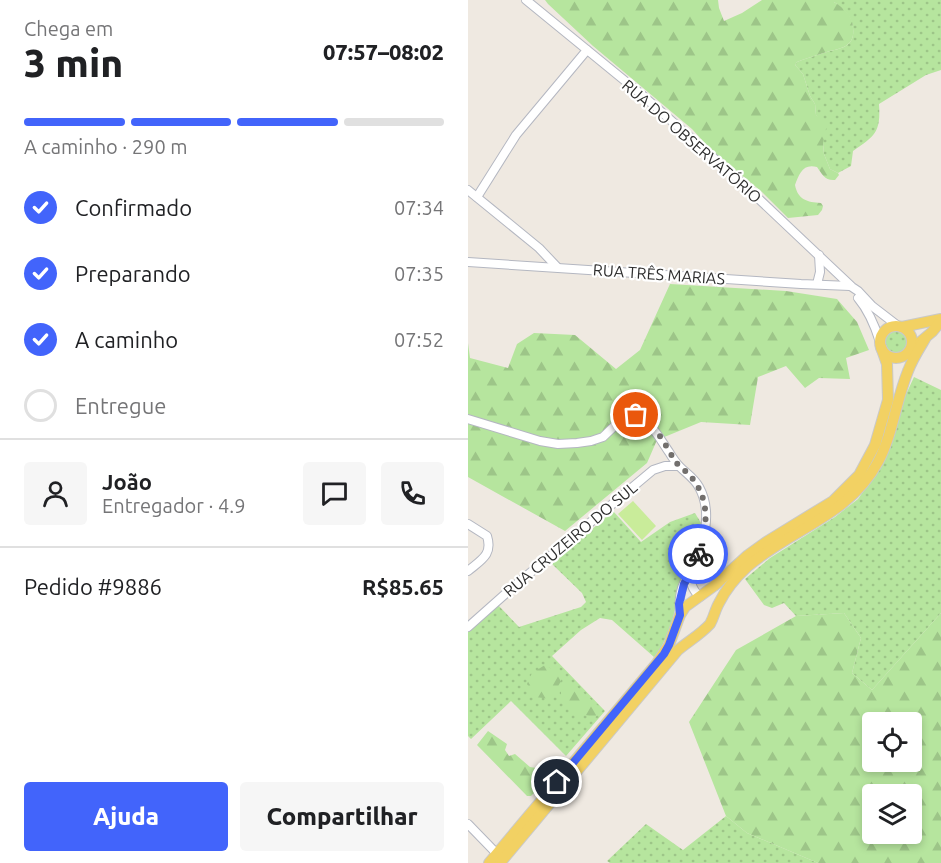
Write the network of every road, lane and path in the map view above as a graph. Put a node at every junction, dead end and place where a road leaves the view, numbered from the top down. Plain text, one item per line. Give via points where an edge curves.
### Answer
1 (526, 0) edge
2 (587, 50) junction
3 (468, 190) edge
4 (477, 197) junction
5 (819, 255) junction
6 (468, 262) edge
7 (552, 266) junction
8 (817, 284) junction
9 (851, 287) junction
10 (941, 320) edge
11 (900, 326) junction
12 (881, 345) junction
13 (912, 351) junction
14 (888, 390) junction
15 (902, 391) junction
16 (468, 419) edge
17 (678, 466) junction
18 (468, 524) edge
19 (692, 569) junction
20 (468, 571) edge
21 (700, 597) junction
22 (679, 617) junction
23 (713, 618) junction
24 (468, 627) edge
25 (702, 633) junction
26 (468, 824) edge
27 (500, 858) edge
28 (489, 863) edge

1 - 2 street, RUA DO OBSERVATÓRIO
2 - 4 street via 516,135
2 - 5 street, RUA DO OBSERVATÓRIO
3 - 4 street
4 - 7 street via 546,255
5 - 8 street
5 - 9 street, RUA DO OBSERVATÓRIO
6 - 7 street, RUA TRÊS MARIAS
7 - 8 street, RUA TRÊS MARIAS
8 - 9 street, RUA TRÊS MARIAS
9 - 11 street, RUA DO OBSERVATÓRIO
9 - 12 street, RUA DO OBSERVATÓRIO via 875,325
10 - 11 main road
10 - 13 main road
11 - 12 main road via 885,330
11 - 13 main road via 912,337
12 - 13 main road via 891,357
12 - 14 main road via 887,363
13 - 15 main road
14 - 15 main road
14 - 21 main road via 875,445 848,488 748,555
15 - 23 main road via 878,462 865,482 842,506 746,568 724,594
16 - 17 street via 558,444 603,437 627,414 636,415 654,429
17 - 19 street via 690,475 704,497 705,527
17 - 24 street, RUA CRUZEIRO DO SUL via 653,470
18 - 20 street via 487,536 489,547
19 - 21 street via 693,590
19 - 22 street via 680,594
21 - 22 main road via 685,607
21 - 23 main road
22 - 25 main road via 687,631
22 - 27 main road via 669,645 657,663
23 - 25 main road
25 - 27 main road via 678,650
26 - 27 street
27 - 28 main road

